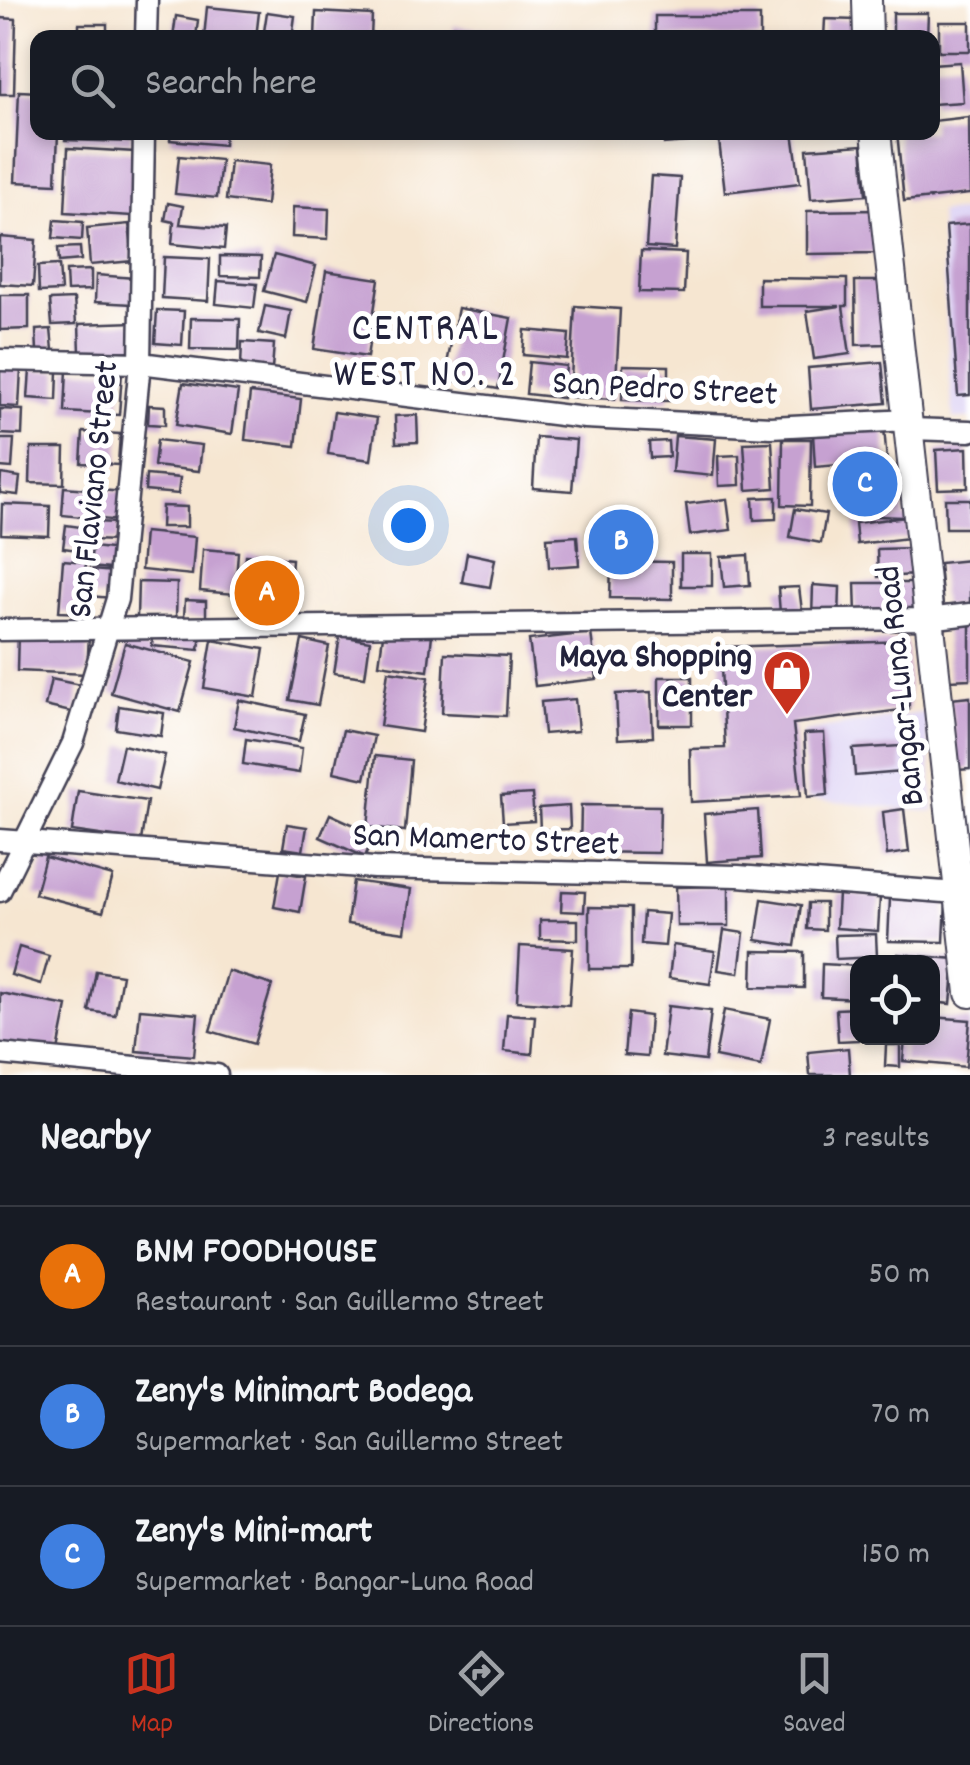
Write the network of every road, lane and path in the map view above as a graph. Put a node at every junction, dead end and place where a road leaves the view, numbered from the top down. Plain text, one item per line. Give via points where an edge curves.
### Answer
1 (147, 0) edge
2 (867, 0) edge
3 (146, 30) edge
4 (868, 30) edge
5 (144, 140) edge
6 (877, 140) edge
7 (0, 360) edge
8 (140, 363) junction
9 (909, 425) junction
10 (970, 431) edge
11 (970, 614) edge
12 (928, 619) junction
13 (111, 626) junction
14 (0, 630) edge
15 (11, 841) edge
16 (0, 891) edge
17 (964, 894) edge
18 (970, 994) edge
19 (0, 1054) edge
20 (217, 1075) edge

1 - 3 street
2 - 4 main road
5 - 8 street, San Flaviano Street
6 - 9 main road, Bangar-Luna Road
7 - 8 street, San Pedro Street
8 - 9 street, San Pedro Street via 586,418
8 - 13 street, San Flaviano Street
9 - 10 street, San Pedro Street
9 - 12 main road, Bangar-Luna Road
11 - 12 street
12 - 13 street
12 - 17 main road, Bangar-Luna Road
13 - 14 street
13 - 15 street, San Flaviano Street via 72,743
15 - 16 street, San Flaviano Street
15 - 17 street, San Mamerto Street via 374,868 738,876
17 - 18 main road, Bangar-Luna Road
19 - 20 street

